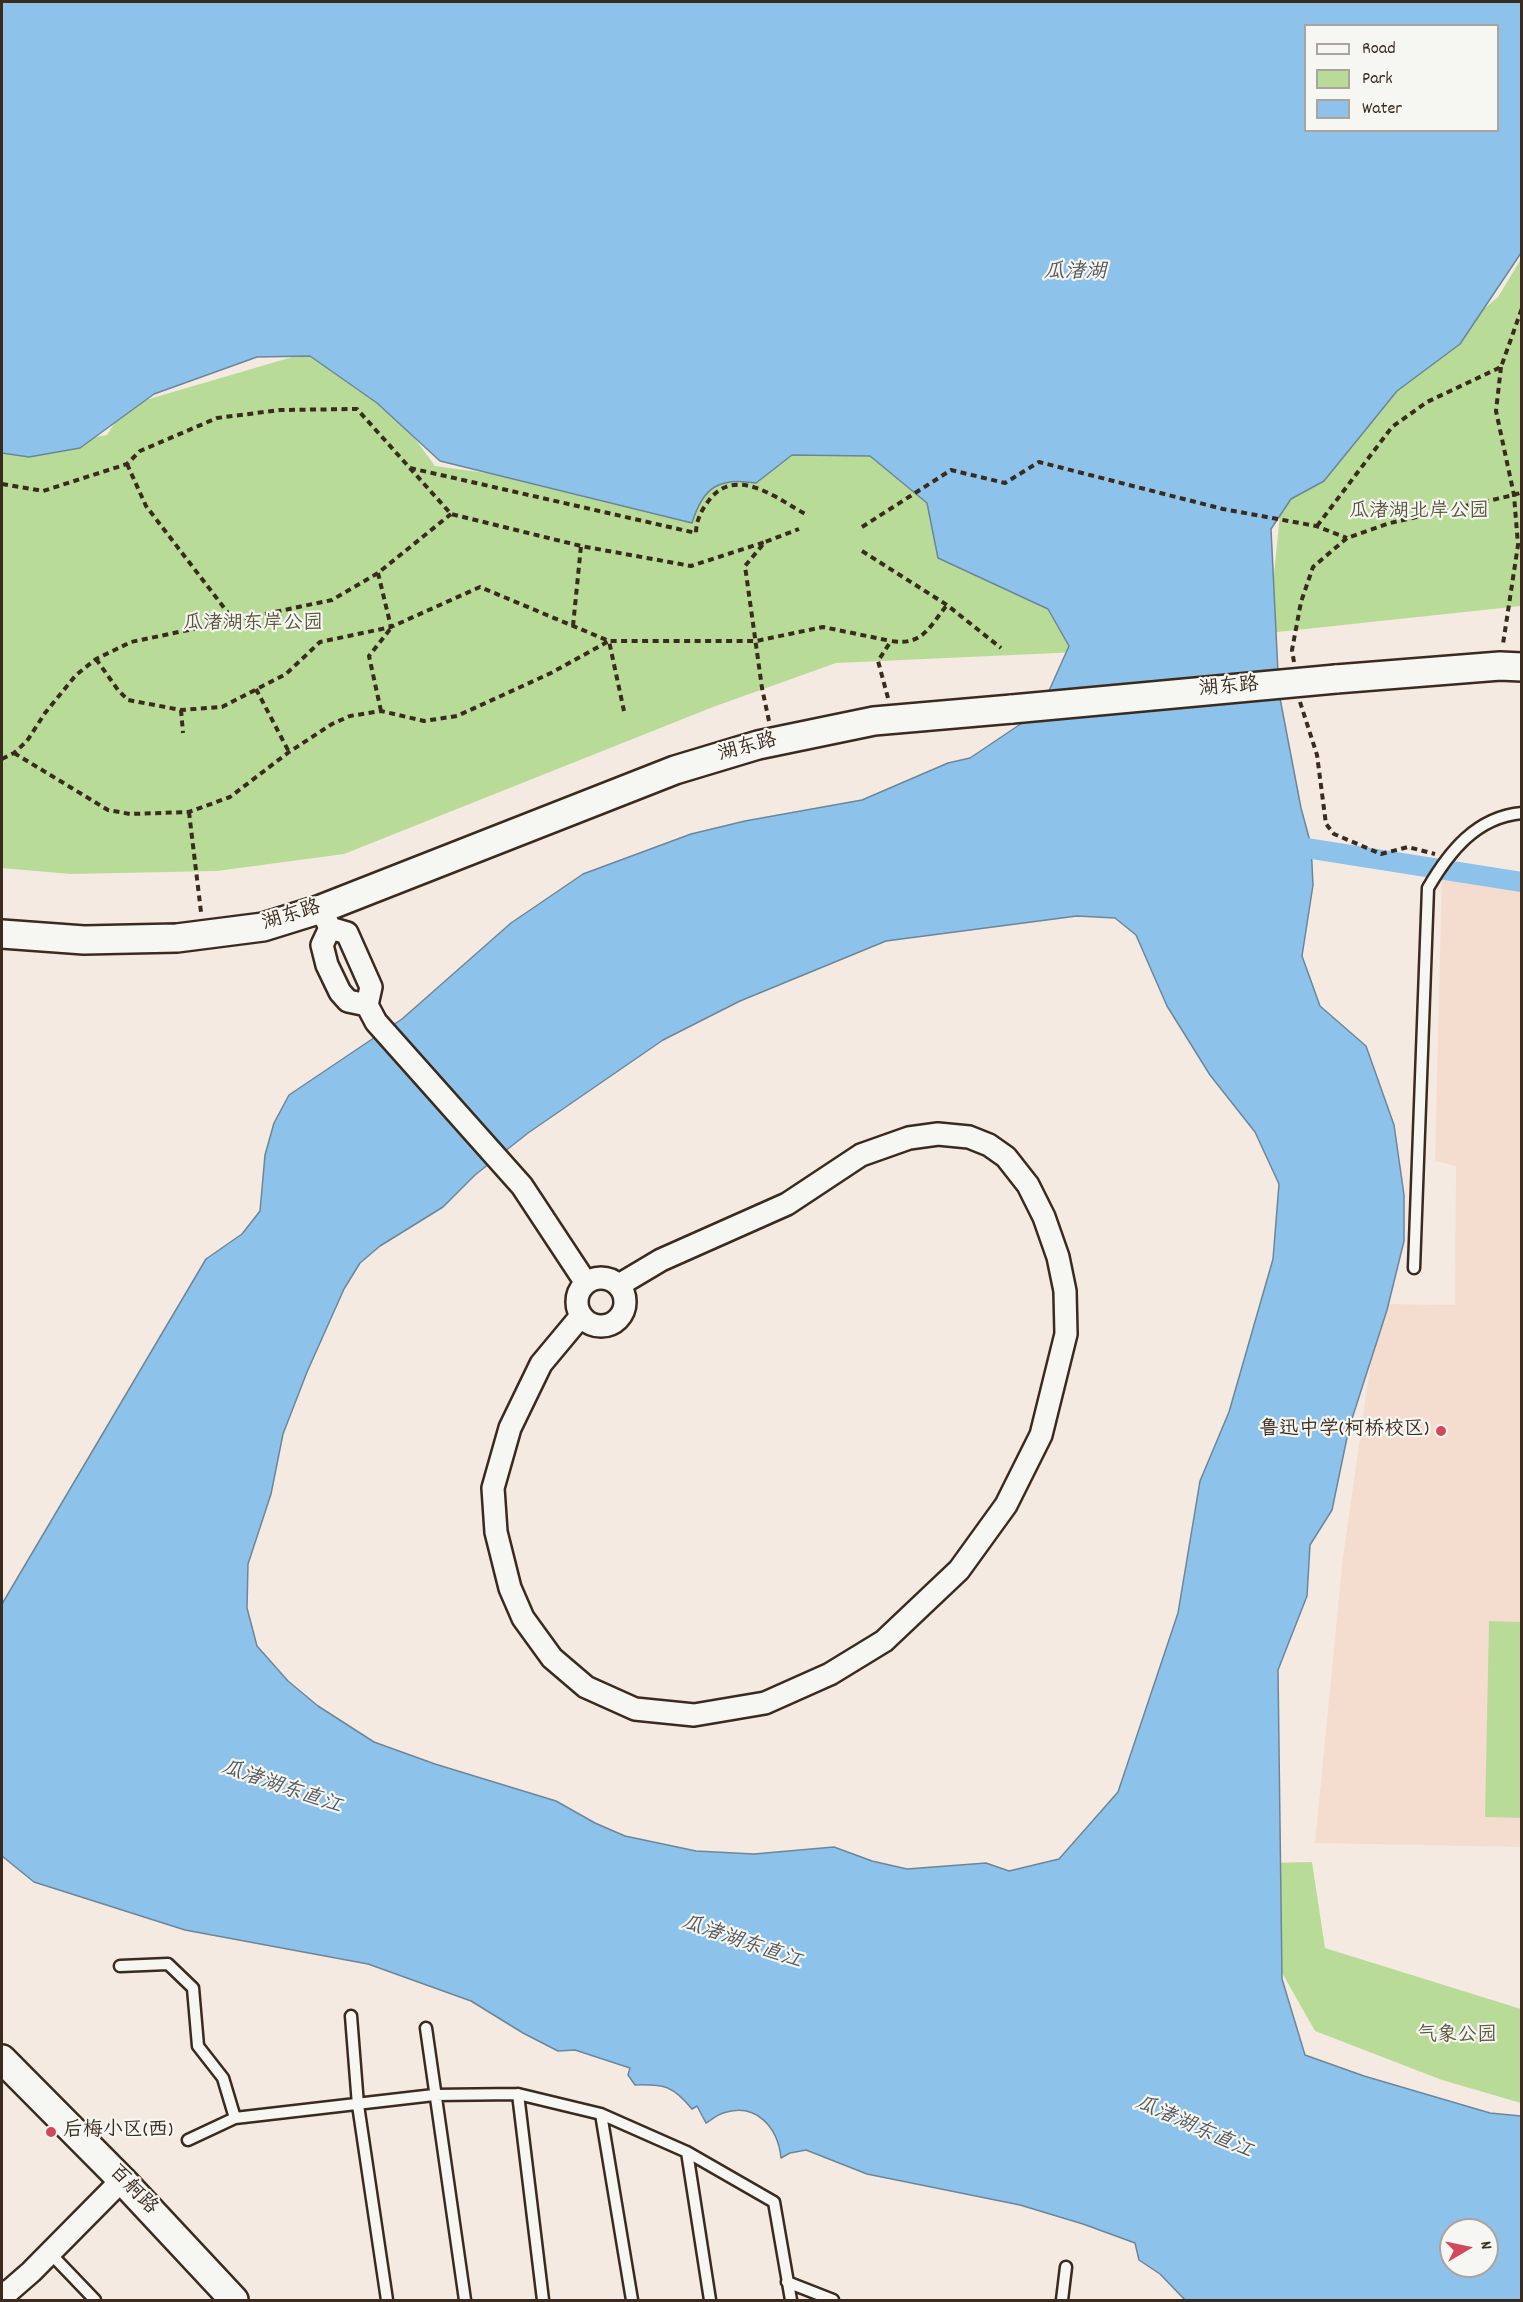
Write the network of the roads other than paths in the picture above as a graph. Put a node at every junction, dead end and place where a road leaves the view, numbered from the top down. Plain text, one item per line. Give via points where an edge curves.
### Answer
1 (1511, 667) edge
2 (1521, 813) edge
3 (325, 918) junction
4 (2, 934) edge
5 (372, 1014) junction
6 (1414, 1268) dead end
7 (586, 1283) junction
8 (619, 1286) junction
9 (581, 1316) junction
10 (120, 1966) dead end
11 (351, 2016) dead end
12 (426, 2028) dead end
13 (2, 2059) edge
14 (518, 2094) junction
15 (434, 2095) junction
16 (358, 2105) junction
17 (601, 2114) junction
18 (235, 2118) junction
19 (188, 2139) dead end
20 (687, 2152) junction
21 (122, 2180) junction
22 (50, 2253) junction
23 (1066, 2267) dead end
24 (788, 2282) junction
25 (2, 2292) edge
26 (95, 2301) edge
27 (234, 2301) edge
28 (387, 2301) edge
29 (465, 2301) edge
30 (543, 2301) edge
31 (632, 2301) edge
32 (710, 2301) edge
33 (790, 2301) edge
34 (833, 2301) edge
35 (1062, 2301) edge

1 - 3 street, 湖东路, bridge via 874,721 773,742 675,770
2 - 6 lane via 1504,815 1476,829 1446,857 1428,888
3 - 4 street, 湖东路 via 177,938 84,940
3 - 5 street via 346,933 371,987
3 - 5 street via 322,945 340,992
5 - 7 street via 522,1186
7 - 8 street via 597,1277
7 - 9 street via 577,1300
8 - 9 street via 625,1307 616,1321 594,1325
8 - 9 street via 661,1260 788,1204 861,1155 909,1138 939,1134 969,1137 1006,1157 1028,1185 1044,1217 1065,1291 1066,1334 1041,1435 1006,1505 959,1570 884,1641 830,1674 765,1703 694,1715 635,1709 586,1687 552,1658 523,1618 510,1588 496,1532 494,1488 510,1428 541,1364
10 - 18 lane via 168,1964 193,1988 198,2046 223,2078
11 - 16 lane
12 - 15 lane
13 - 21 street, 百舸路
14 - 15 lane
14 - 17 lane
14 - 30 lane
15 - 16 lane
15 - 29 lane
16 - 18 lane
16 - 28 lane
17 - 20 lane
17 - 31 lane
18 - 19 lane
20 - 24 lane via 774,2202
20 - 32 lane
21 - 22 street
21 - 27 street, 百舸路
22 - 25 street via 8,2292
22 - 26 lane
23 - 35 lane
24 - 33 lane
24 - 34 lane

